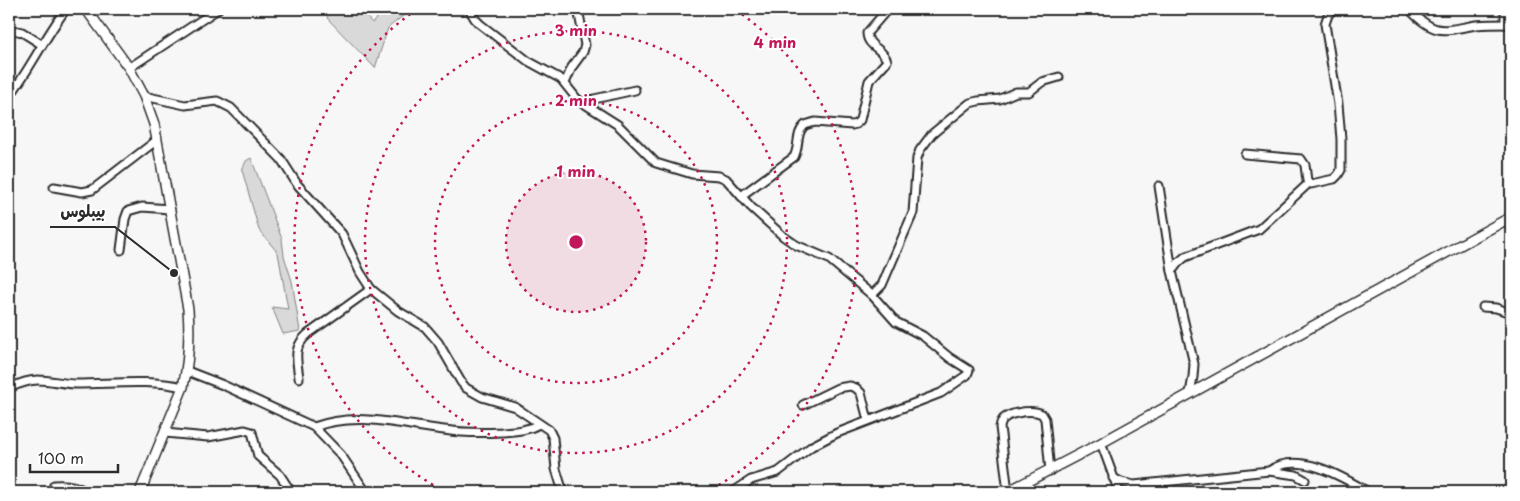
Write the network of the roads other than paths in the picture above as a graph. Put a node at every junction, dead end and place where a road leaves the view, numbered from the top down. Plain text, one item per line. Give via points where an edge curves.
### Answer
1 (66, 9) edge
2 (86, 9) edge
3 (218, 9) edge
4 (469, 9) edge
5 (576, 9) edge
6 (1333, 9) edge
7 (1409, 9) edge
8 (1505, 9) edge
9 (886, 11) dead end
10 (1508, 24) edge
11 (9, 29) edge
12 (41, 44) junction
13 (129, 68) junction
14 (1059, 78) dead end
15 (565, 84) junction
16 (635, 90) dead end
17 (144, 96) junction
18 (9, 97) edge
19 (583, 103) junction
20 (157, 140) junction
21 (1245, 154) dead end
22 (1309, 183) junction
23 (1159, 186) dead end
24 (54, 187) dead end
25 (741, 196) junction
26 (170, 209) junction
27 (1511, 217) edge
28 (121, 250) dead end
29 (1172, 272) junction
30 (371, 289) junction
31 (872, 295) junction
32 (1483, 307) dead end
33 (1511, 313) edge
34 (187, 371) junction
35 (299, 378) dead end
36 (183, 387) junction
37 (9, 388) edge
38 (1190, 393) junction
39 (803, 405) dead end
40 (868, 420) junction
41 (539, 424) junction
42 (314, 427) junction
43 (165, 433) junction
44 (1101, 443) junction
45 (1050, 470) junction
46 (1269, 471) junction
47 (1113, 478) junction
48 (1305, 480) dead end
49 (54, 485) dead end
50 (86, 492) edge
51 (140, 492) edge
52 (291, 492) edge
53 (366, 492) edge
54 (563, 492) edge
55 (733, 492) edge
56 (1007, 492) edge
57 (1119, 492) edge
58 (1368, 492) edge

1 - 12 street
2 - 13 main road
3 - 13 street
4 - 15 street via 480,24 528,61 557,76
5 - 15 street via 585,44
6 - 22 street via 1326,20 1326,34 1338,104 1341,170 1334,179
7 - 10 street via 1426,24 1440,30
8 - 10 street
9 - 25 street via 867,32 870,43 885,55 887,61 869,81 860,120 852,125 815,122 805,125 797,137 794,156
11 - 12 street via 22,32
12 - 18 street
13 - 17 main road
14 - 31 street via 1042,82 1029,92 970,103 928,138 917,158 913,213 882,285
15 - 19 street
16 - 19 street
17 - 20 main road
17 - 30 street via 185,105 217,101 231,108 281,160 297,184 342,234
19 - 25 street via 618,125 656,163 692,174 722,177
20 - 24 street via 92,190 82,192
20 - 26 main road
21 - 22 street via 1301,159
22 - 29 street via 1259,229 1185,257
23 - 29 street
25 - 31 street via 788,240 829,259
26 - 28 street via 142,207 128,211
26 - 34 main road via 188,309
27 - 38 main road
29 - 38 street via 1194,364
30 - 35 street via 300,342 296,350
30 - 41 street via 425,327 466,388 482,397 515,407
31 - 40 street via 896,322 923,336 969,371 941,393
32 - 33 street
34 - 36 main road
34 - 42 street
36 - 37 street via 38,380
36 - 43 main road
38 - 44 main road
39 - 40 street via 838,388 850,386 860,394
40 - 55 street via 812,446 785,467 751,480
41 - 42 street via 520,430 476,433 367,419 336,421
41 - 54 street via 552,434 556,469
42 - 53 street via 341,455
43 - 51 main road
43 - 52 street via 203,437 245,430 252,432 258,456 280,475
44 - 45 main road
44 - 47 street
45 - 56 main road
45 - 56 street via 1042,414 1034,411 1006,416 1000,427
46 - 47 street via 1134,484
46 - 48 street via 1296,475
46 - 58 street via 1281,464 1299,463 1324,469
47 - 57 street
49 - 50 street via 68,484

